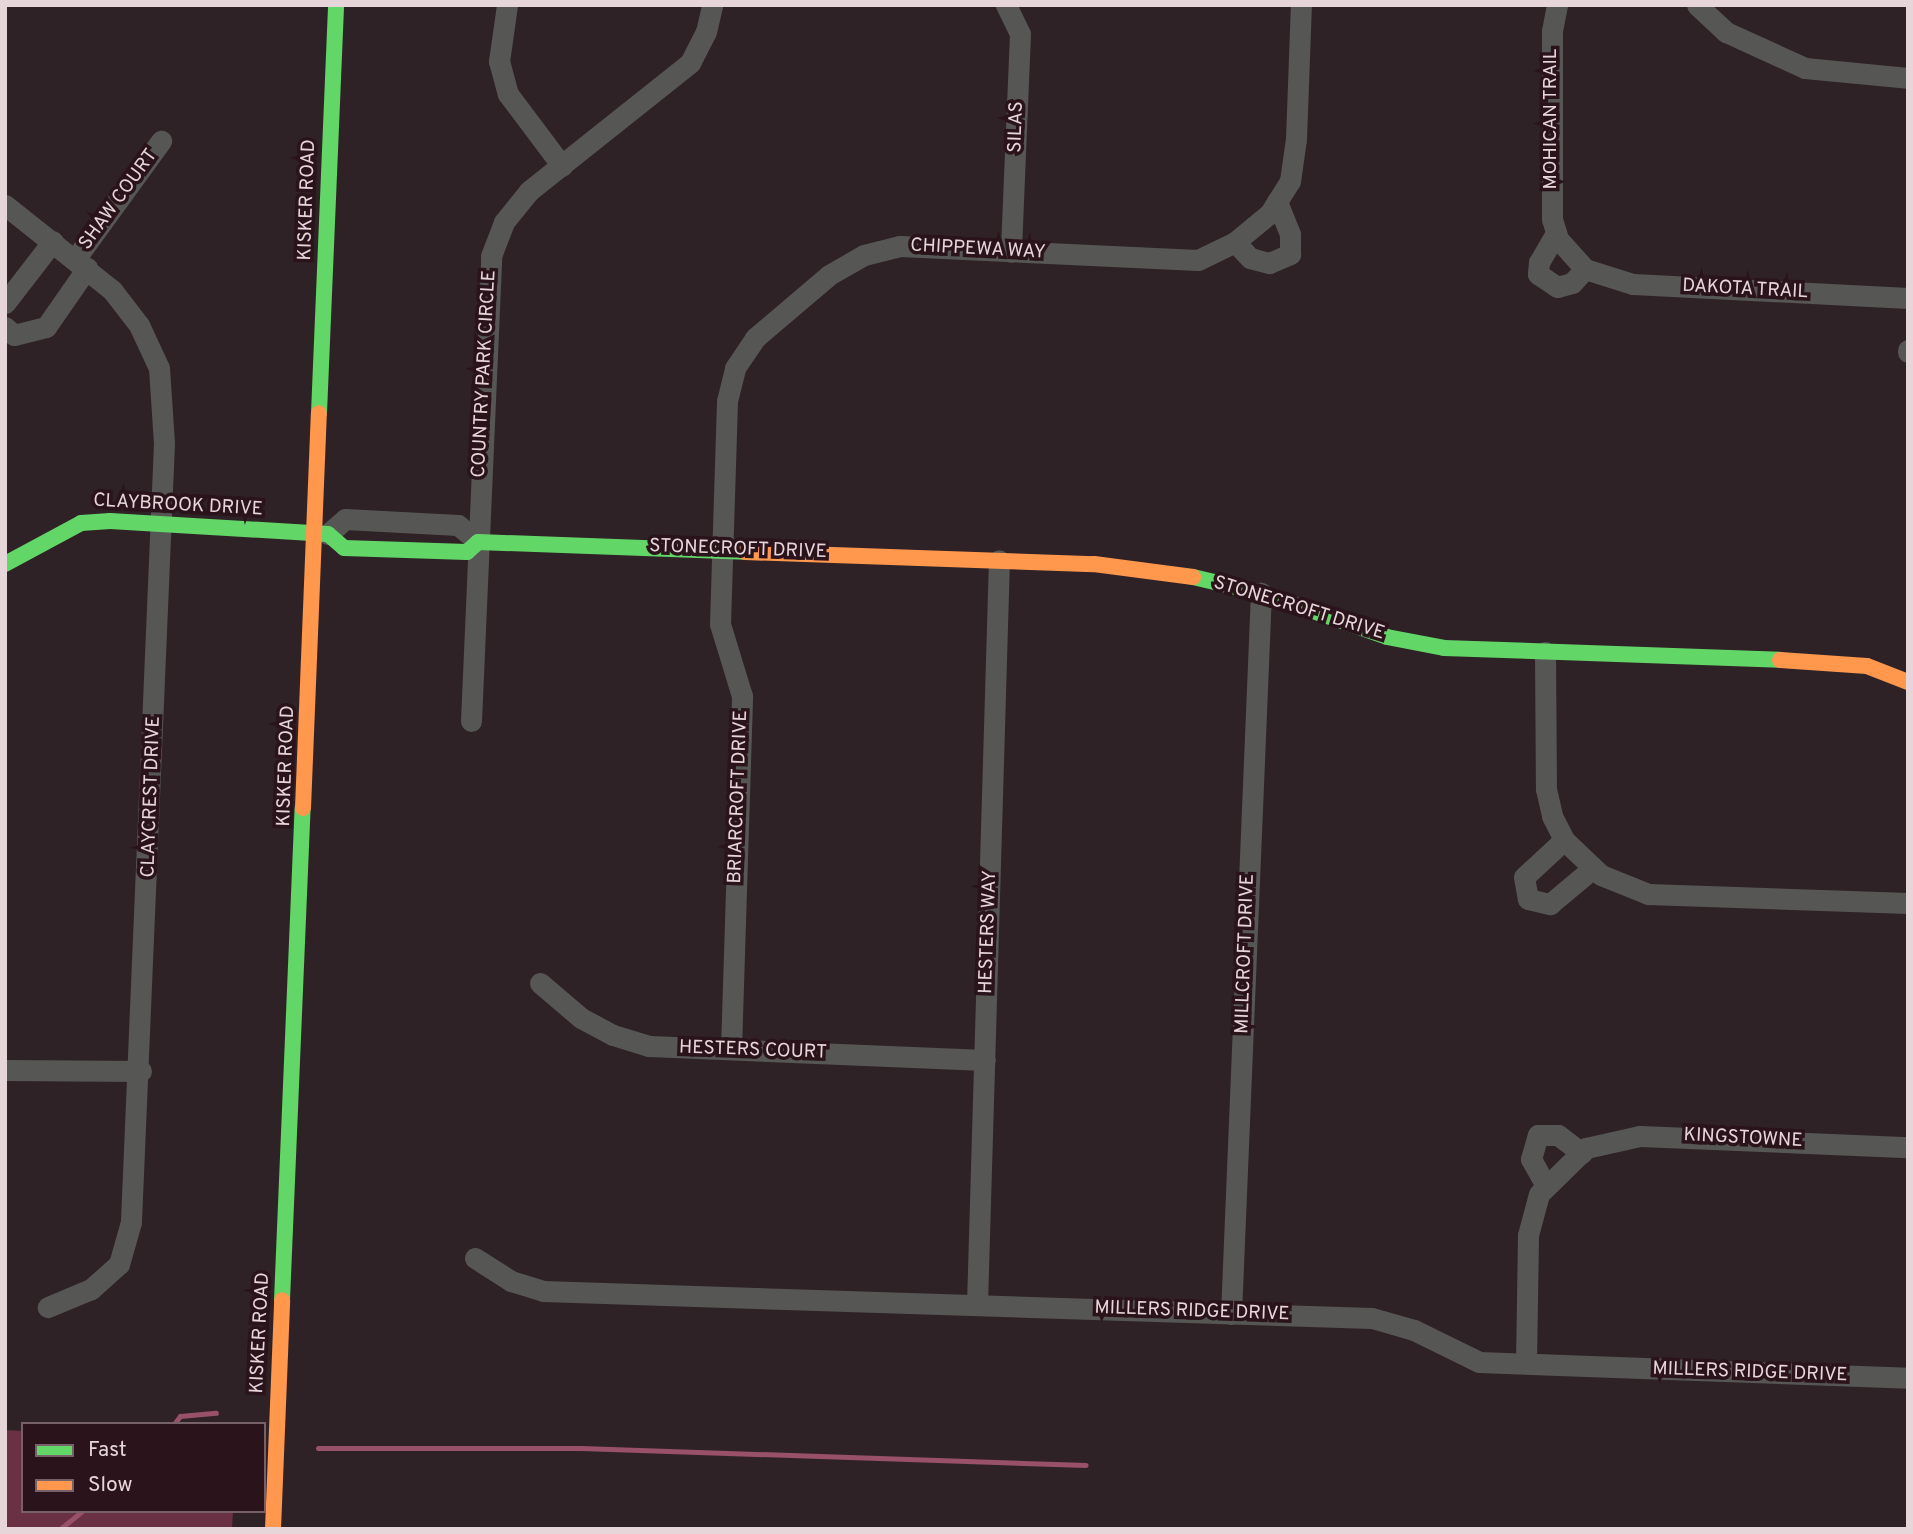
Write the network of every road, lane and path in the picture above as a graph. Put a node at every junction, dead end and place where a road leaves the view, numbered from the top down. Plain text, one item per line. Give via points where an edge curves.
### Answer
1 (336, 5) edge
2 (507, 5) edge
3 (712, 5) edge
4 (1006, 5) edge
5 (1301, 5) edge
6 (1557, 5) edge
7 (1697, 5) edge
8 (1908, 78) edge
9 (161, 141) dead end
10 (562, 166) junction
11 (1277, 201) junction
12 (5, 205) edge
13 (1556, 233) junction
14 (53, 241) junction
15 (1235, 242) junction
16 (1012, 253) junction
17 (82, 263) junction
18 (1585, 269) junction
19 (1908, 298) edge
20 (5, 303) edge
21 (5, 327) edge
22 (159, 525) junction
23 (323, 534) junction
24 (478, 542) junction
25 (722, 549) junction
26 (999, 560) junction
27 (5, 564) edge
28 (1261, 593) junction
29 (1545, 652) junction
30 (1908, 682) edge
31 (471, 721) dead end
32 (1564, 840) junction
33 (1593, 868) junction
34 (1908, 903) edge
35 (540, 983) dead end
36 (731, 1049) junction
37 (985, 1060) junction
38 (5, 1070) edge
39 (141, 1071) junction
40 (1908, 1147) edge
41 (1582, 1153) junction
42 (1546, 1186) junction
43 (475, 1258) dead end
44 (977, 1304) junction
45 (48, 1307) dead end
46 (1231, 1314) junction
47 (1526, 1363) junction
48 (1908, 1378) edge
49 (273, 1529) edge

1 - 23 street, KISKER ROAD
2 - 10 street via 499,61 508,94
3 - 10 street, COUNTRY PARK CIRCLE via 706,32 690,63
4 - 16 street, SILAS via 1020,34
5 - 11 street, CHIPPEWA WAY via 1296,138 1290,181
6 - 13 street, MOHICAN TRAIL via 1552,31 1552,219
7 - 8 street via 1726,32 1795,64
9 - 17 street, SHAW COURT
10 - 24 street, COUNTRY PARK CIRCLE via 529,191 504,222 491,256
11 - 15 street, CHIPPEWA WAY
11 - 15 street via 1290,234 1290,254 1269,263 1250,258
12 - 14 street, CLAYCREST DRIVE
13 - 18 street
13 - 18 street via 1539,262 1538,274 1557,287 1572,283
14 - 17 street, CLAYCREST DRIVE
14 - 20 street
15 - 16 street, CHIPPEWA WAY via 1198,260
16 - 25 street, CHIPPEWA WAY via 900,246 864,255 791,303 755,338 735,368 727,401
17 - 21 street via 46,327 14,335
17 - 22 street, CLAYCREST DRIVE via 139,325 159,368 164,443
18 - 19 street, DAKOTA TRAIL via 1633,284
22 - 23 street, CLAYBROOK DRIVE
22 - 27 street, CLAYBROOK DRIVE via 81,523
22 - 39 street, CLAYCREST DRIVE
23 - 24 street, STONECROFT DRIVE via 345,519 433,523 458,525
23 - 49 street, KISKER ROAD
24 - 25 street, STONECROFT DRIVE
24 - 31 street, COUNTRY PARK CIRCLE
25 - 26 street, STONECROFT DRIVE
25 - 36 street, BRIARCROFT DRIVE via 720,624 742,696
26 - 28 street, STONECROFT DRIVE via 1180,574
26 - 37 street, HESTERS WAY
28 - 29 street, STONECROFT DRIVE via 1387,636 1444,648
28 - 46 street, MILLCROFT DRIVE
29 - 30 street, STONECROFT DRIVE via 1817,661 1867,666
29 - 32 street via 1546,789
32 - 33 street
32 - 33 street via 1524,877 1528,900 1550,904
33 - 34 street via 1608,879 1648,894
35 - 36 street, HESTERS COURT via 580,1018 613,1035 649,1046
36 - 37 street, HESTERS COURT
37 - 44 street, HESTERS WAY
38 - 39 street
39 - 45 street, CLAYCREST DRIVE via 131,1222 118,1265 91,1289
40 - 41 street, KINGSTOWNE via 1640,1136
41 - 42 street, KINGSTOWNE
41 - 42 street via 1558,1135 1538,1135 1531,1159
42 - 47 street, KINGSTOWNE via 1539,1194 1528,1235
43 - 44 street, MILLERS RIDGE DRIVE via 511,1281 543,1291
44 - 46 street, MILLERS RIDGE DRIVE
46 - 47 street, MILLERS RIDGE DRIVE via 1372,1318 1414,1330 1479,1363
47 - 48 street, MILLERS RIDGE DRIVE

